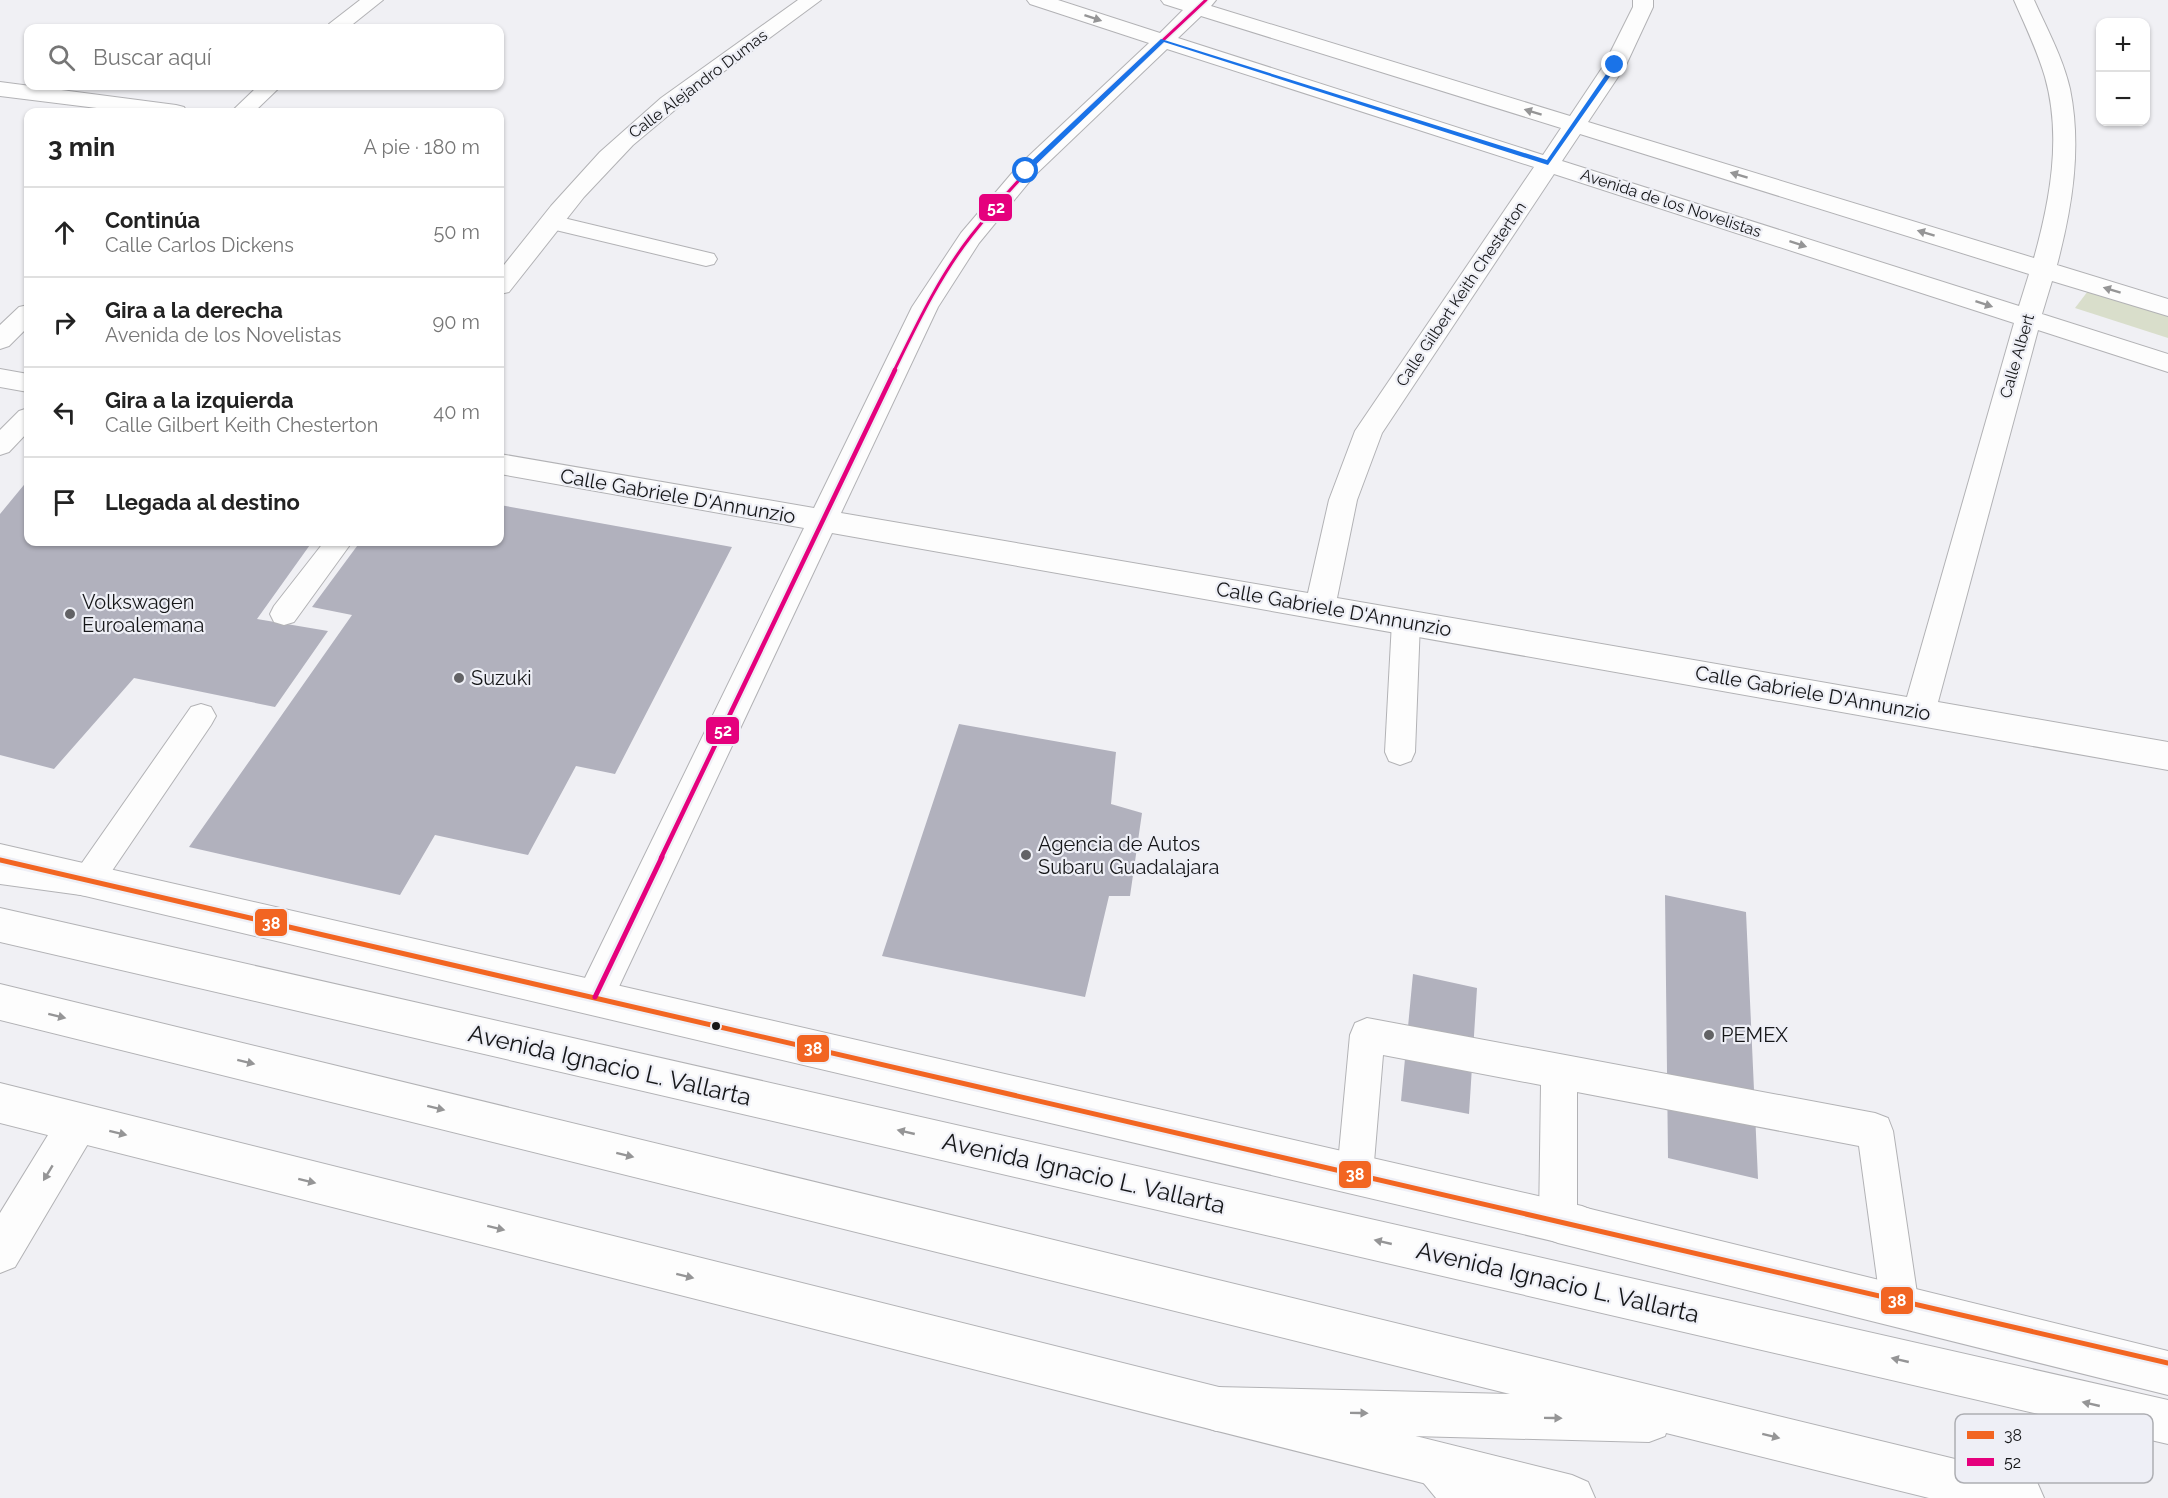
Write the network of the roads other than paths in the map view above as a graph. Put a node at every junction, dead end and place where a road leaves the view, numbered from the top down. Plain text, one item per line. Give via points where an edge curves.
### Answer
1 (811, 0) edge
2 (1037, 0) edge
3 (1171, 0) edge
4 (1643, 0) edge
5 (2024, 0) edge
6 (368, 1) edge
7 (1201, 4) edge
8 (341, 24) edge
9 (1163, 40) junction
10 (0, 89) edge
11 (266, 90) edge
12 (145, 108) edge
13 (246, 108) edge
14 (1575, 124) junction
15 (1548, 163) junction
16 (551, 222) junction
17 (706, 259) dead end
18 (2044, 269) junction
19 (504, 281) edge
20 (2168, 308) edge
21 (24, 317) edge
22 (2028, 318) junction
23 (0, 340) edge
24 (2168, 363) edge
25 (0, 378) edge
26 (24, 382) edge
27 (24, 421) edge
28 (0, 446) edge
29 (504, 465) edge
30 (821, 521) junction
31 (336, 546) edge
32 (1320, 606) junction
33 (284, 614) dead end
34 (1407, 622) junction
35 (1919, 711) junction
36 (201, 716) dead end
37 (1400, 752) dead end
38 (2168, 756) edge
39 (0, 860) edge
40 (0, 868) edge
41 (88, 880) junction
42 (0, 925) edge
43 (595, 997) junction
44 (0, 1002) edge
45 (1559, 1072) junction
46 (0, 1103) edge
47 (78, 1123) junction
48 (1355, 1174) junction
49 (1558, 1222) junction
50 (0, 1252) edge
51 (1899, 1300) junction
52 (2168, 1363) edge
53 (2168, 1373) edge
54 (1216, 1409) junction
55 (2133, 1414) edge
56 (2153, 1419) edge
57 (1714, 1422) junction
58 (2168, 1422) edge
59 (1452, 1481) edge
60 (1955, 1482) edge
61 (1960, 1483) edge
62 (1572, 1498) edge
63 (2020, 1498) edge

1 - 16 main road, Calle Alejandro Dumas via 660,110 587,178
2 -> 9 main road, Avenida de los Novelistas
3 - 7 main road
4 - 14 main road, Calle Gilbert Keith Chesterton via 1643,8 1615,65
5 - 18 main road, Calle Albert via 2045,45 2059,89 2065,144 2060,198
6 - 8 main road
7 - 9 main road
14 -> 7 main road
9 - 15 main road, Avenida de los Novelistas
9 - 30 main road via 1026,171 970,238 925,307
10 - 12 main road
11 - 13 main road
14 - 15 main road, Calle Gilbert Keith Chesterton
18 -> 14 main road
15 -> 22 main road, Avenida de los Novelistas
15 - 32 main road, Calle Gilbert Keith Chesterton via 1369,431 1343,500
16 - 17 lane
16 - 19 main road, Calle Alejandro Dumas
20 -> 18 main road
18 - 22 main road, Calle Albert
21 - 23 main road
22 - 24 main road, Avenida de los Novelistas
22 - 35 main road, Calle Albert
25 - 26 main road
27 - 28 lane
29 - 30 main road, Calle Gabriele D'Annunzio
30 - 32 main road, Calle Gabriele D'Annunzio
30 - 43 main road
31 - 33 lane
32 - 34 main road, Calle Gabriele D'Annunzio
34 - 35 main road, Calle Gabriele D'Annunzio
34 - 37 lane
35 - 38 main road, Calle Gabriele D'Annunzio
36 - 41 lane
39 - 41 main road
40 - 41 main road
41 - 43 main road
55 -> 42 main road, Avenida Ignacio L. Vallarta
43 - 48 main road
44 -> 57 main road
45 - 48 lane via 1367,1035
45 - 49 lane
45 - 51 lane via 1875,1131
46 - 47 main road
47 -> 50 main road
47 -> 54 main road
48 - 49 main road
49 - 51 main road
49 - 53 main road
51 - 52 main road
54 -> 57 main road
54 - 59 main road
58 -> 56 main road, Avenida Ignacio L. Vallarta
57 -> 60 main road
59 - 62 main road
61 -> 63 main road

